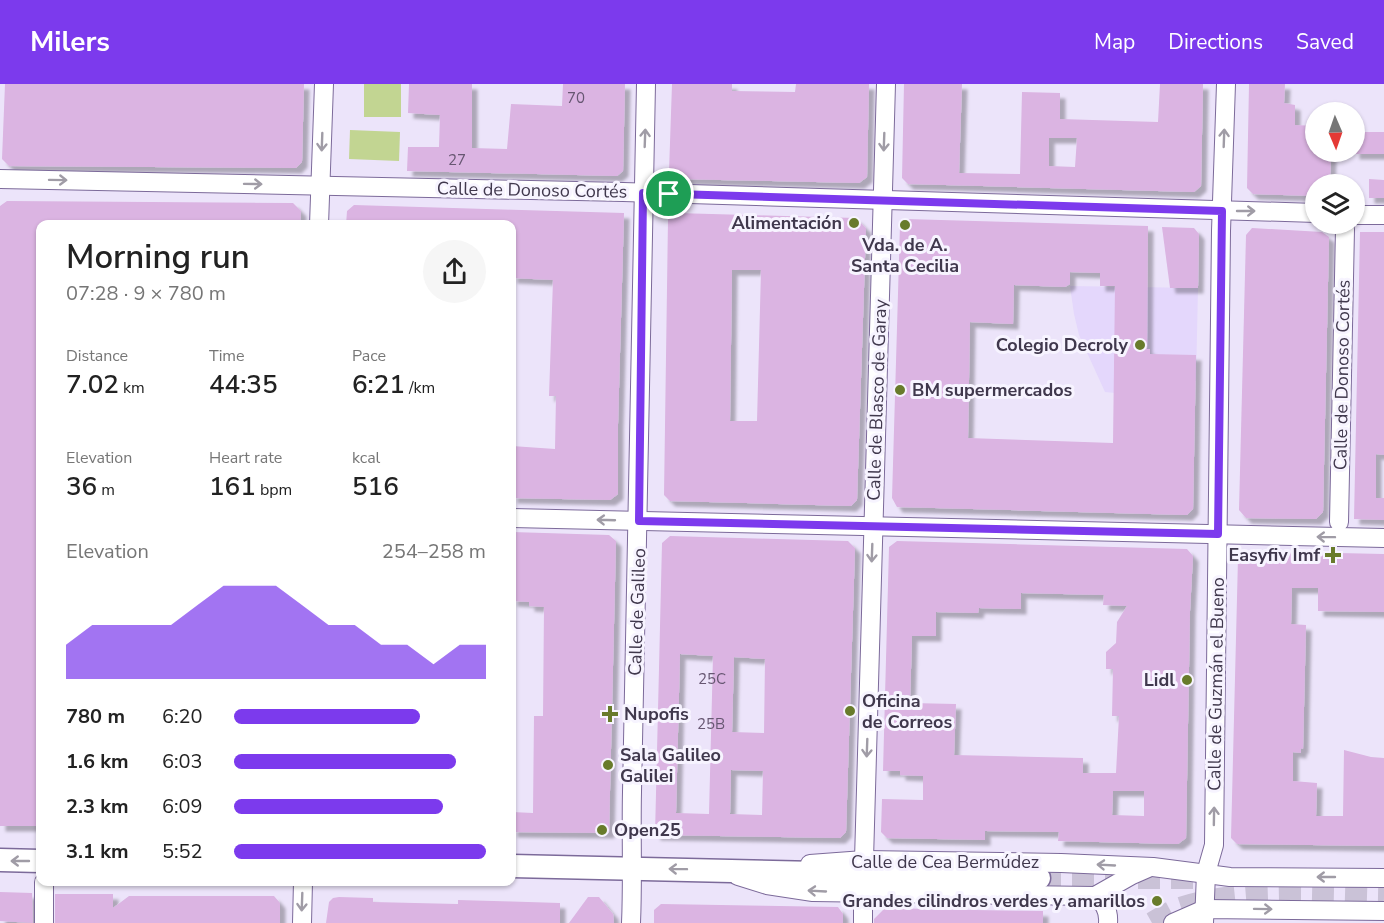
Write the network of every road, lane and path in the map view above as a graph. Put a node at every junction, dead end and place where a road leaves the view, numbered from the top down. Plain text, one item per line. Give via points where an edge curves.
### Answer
1 (324, 84) edge
2 (646, 84) edge
3 (886, 84) edge
4 (1226, 84) edge
5 (0, 179) edge
6 (320, 185) junction
7 (643, 193) junction
8 (883, 201) junction
9 (1222, 211) junction
10 (1305, 213) edge
11 (1384, 215) edge
12 (1365, 219) edge
13 (319, 220) edge
14 (1350, 234) edge
15 (516, 518) edge
16 (639, 521) junction
17 (1339, 522) dead end
18 (873, 526) junction
19 (1218, 534) junction
20 (1384, 538) edge
21 (0, 860) edge
22 (864, 860) junction
23 (36, 861) edge
24 (516, 866) edge
25 (1153, 867) junction
26 (631, 868) junction
27 (726, 870) junction
28 (1206, 873) junction
29 (1039, 878) tunnel mouth
30 (1384, 878) edge
31 (44, 886) edge
32 (303, 886) edge
33 (863, 891) junction
34 (1095, 896) junction
35 (1384, 911) edge
36 (1205, 916) edge
37 (44, 923) edge
38 (302, 923) edge
39 (631, 923) edge
40 (863, 923) edge
41 (1108, 923) edge
42 (1173, 923) edge

1 -> 6 street
7 -> 2 street, Calle de Galileo
3 -> 8 street, Calle de Blasco de Garay
9 -> 4 street, Calle de Guzmán el Bueno
5 -> 6 street, Calle de Donoso Cortés
6 - 7 street, Calle de Donoso Cortés
6 - 13 street
7 - 8 street, Calle de Donoso Cortés
7 - 16 street, Calle de Galileo
8 - 9 street, Calle de Donoso Cortés
8 - 18 street, Calle de Blasco de Garay
9 -> 10 street, Calle de Donoso Cortés
9 - 19 street, Calle de Guzmán el Bueno
11 - 12 street, Calle de Donoso Cortés
14 - 17 street, Calle de Donoso Cortés
16 -> 15 street
16 - 18 street
16 - 26 street, Calle de Galileo
18 - 19 street
18 -> 22 street, Calle de Blasco de Garay
20 -> 19 street
28 -> 19 street, Calle de Guzmán el Bueno via 1214,845
23 -> 21 main road
25 -> 22 street, Calle de Cea Bermúdez
22 - 27 street, Calle de Cea Bermúdez
24 - 26 main road, Calle de Cea Bermúdez
25 - 28 street, Calle de Cea Bermúdez
25 - 34 street, Calle de Cea Bermúdez
27 -> 26 main road, Calle de Cea Bermúdez
26 - 39 street, Calle de Galileo
27 - 29 main road, Calle de Cea Bermúdez
33 -> 27 street, Calle de Cea Bermúdez via 767,885
30 -> 28 street, Calle de Cea Bermúdez via 1230,877
28 - 36 street, Calle de Guzmán el Bueno
31 - 37 street
32 -> 38 street
33 - 34 street, Calle de Cea Bermúdez
33 - 40 street
34 - 41 street via 1107,910
36 -> 35 street
36 - 42 street

